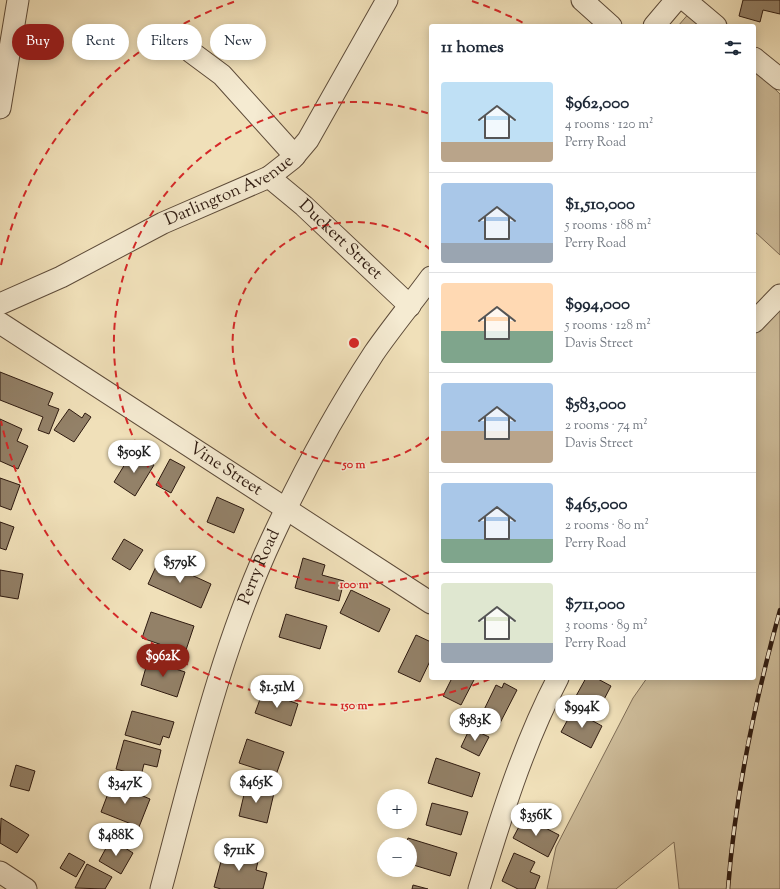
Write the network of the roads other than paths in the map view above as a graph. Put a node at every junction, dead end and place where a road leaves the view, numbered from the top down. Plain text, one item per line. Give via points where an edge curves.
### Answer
1 (18, 0) edge
2 (387, 0) edge
3 (582, 0) edge
4 (676, 0) edge
5 (685, 0) edge
6 (609, 24) edge
7 (656, 24) edge
8 (714, 24) edge
9 (201, 60) edge
10 (756, 60) edge
11 (780, 79) edge
12 (0, 108) edge
13 (295, 156) junction
14 (269, 177) junction
15 (429, 280) edge
16 (780, 294) edge
17 (0, 304) edge
18 (410, 306) junction
19 (756, 320) edge
20 (0, 323) edge
21 (286, 510) junction
22 (429, 602) edge
23 (554, 680) edge
24 (0, 872) edge
25 (26, 889) edge
26 (161, 889) edge
27 (479, 889) edge

1 - 12 street
2 - 13 street, Darlington Avenue via 308,140
3 - 6 street
4 - 7 street
5 - 8 street
9 - 13 street via 226,79
10 - 11 street
13 - 14 street, Darlington Avenue
14 - 17 street, Darlington Avenue via 164,223 61,277
14 - 18 street, Duckert Street via 304,206
15 - 18 street, Perry Road
16 - 19 street
18 - 21 street, Perry Road via 375,352 346,397
20 - 21 street, Vine Street
21 - 22 street, Vine Street
21 - 26 street, Perry Road via 239,620
23 - 27 street via 509,792
24 - 25 street

